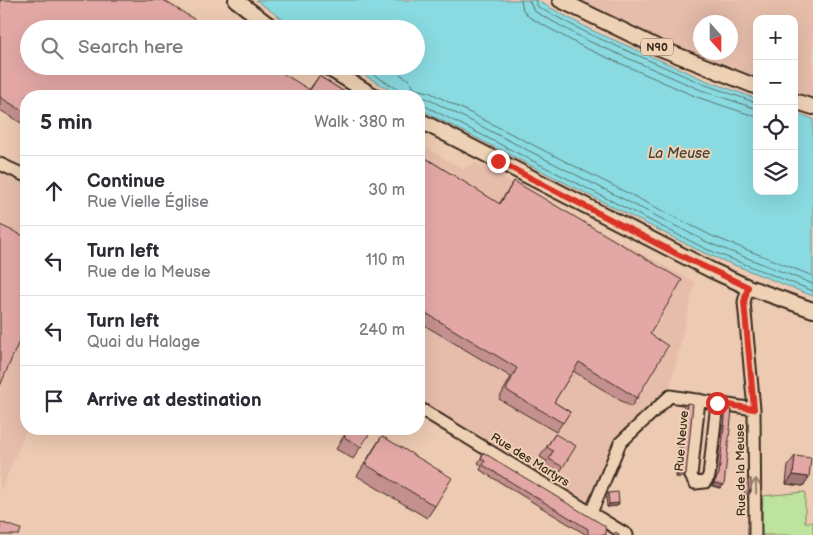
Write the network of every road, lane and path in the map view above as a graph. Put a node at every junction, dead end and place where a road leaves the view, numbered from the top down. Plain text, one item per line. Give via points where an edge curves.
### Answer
1 (236, 0) edge
2 (560, 0) edge
3 (262, 20) edge
4 (340, 75) edge
5 (753, 86) edge
6 (364, 90) edge
7 (798, 102) edge
8 (813, 107) edge
9 (425, 123) edge
10 (0, 164) edge
11 (20, 173) edge
12 (748, 287) junction
13 (813, 310) edge
14 (699, 400) junction
15 (717, 403) junction
16 (754, 409) junction
17 (425, 412) edge
18 (591, 513) junction
19 (608, 530) edge
20 (627, 535) edge
21 (755, 535) edge

1 - 3 main road
2 - 5 main road, N90 via 657,47
4 - 6 main road
7 - 8 main road
9 - 12 main road
10 - 11 street
12 - 13 main road
12 - 16 street, Rue de la Meuse via 744,302
14 - 15 street
14 - 15 street, Rue Neuve via 691,476 695,483 705,482 709,476
14 - 18 street via 670,396 620,443
15 - 16 street
21 -> 16 street, Rue de la Meuse
17 - 18 street, Rue des Martyrs
18 - 19 street, Rue des Martyrs
19 - 20 street, Rue des Martyrs

